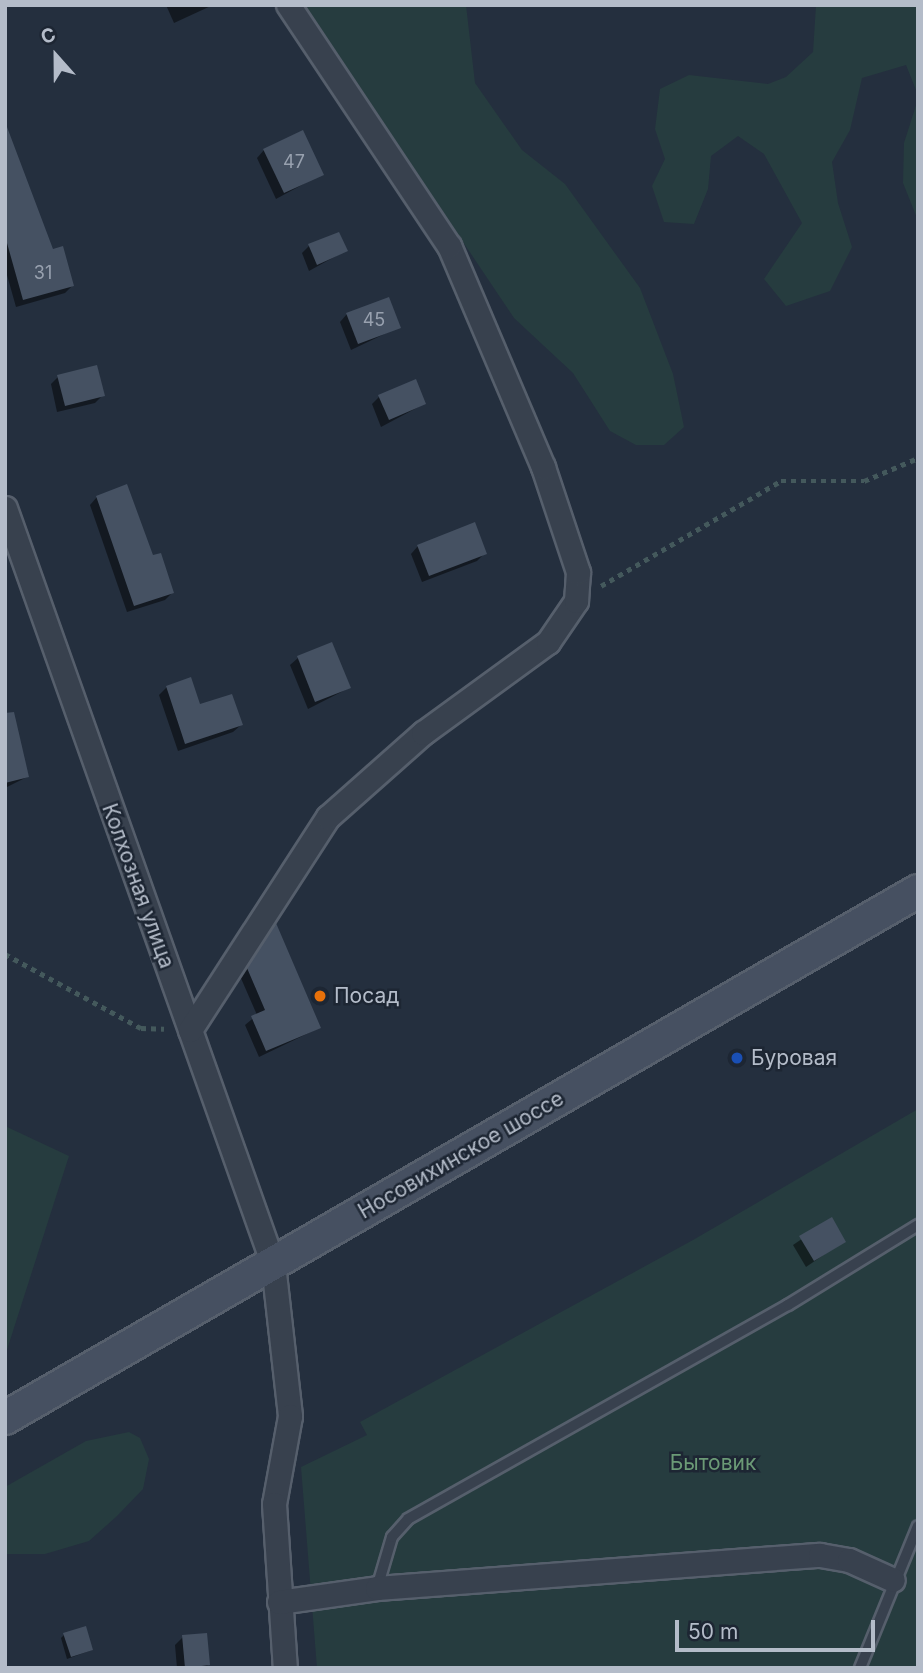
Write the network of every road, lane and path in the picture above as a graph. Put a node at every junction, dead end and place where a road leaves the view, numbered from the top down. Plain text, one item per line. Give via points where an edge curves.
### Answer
1 (288, 5) edge
2 (918, 458) edge
3 (5, 508) edge
4 (576, 601) junction
5 (918, 891) edge
6 (5, 954) edge
7 (190, 1030) junction
8 (918, 1225) edge
9 (273, 1264) junction
10 (5, 1418) edge
11 (918, 1526) edge
12 (893, 1580) junction
13 (377, 1588) junction
14 (279, 1602) junction
15 (285, 1668) edge
16 (860, 1668) edge

1 - 4 street via 449,246 543,467 578,572
2 - 4 path via 864,481 780,481
3 - 7 street, Колхозная улица
4 - 7 street via 548,642 423,733 328,817
5 - 9 main road, Носовихинское шоссе
6 - 7 path via 141,1028
7 - 9 street, Колхозная улица
8 - 13 lane via 788,1305 408,1519 392,1537
9 - 10 main road, Носовихинское шоссе
9 - 14 street, Колхозная улица via 290,1416 274,1504
11 - 12 lane
12 - 13 street via 849,1560 820,1555
12 - 16 lane
13 - 14 street
14 - 15 street, Колхозная улица

